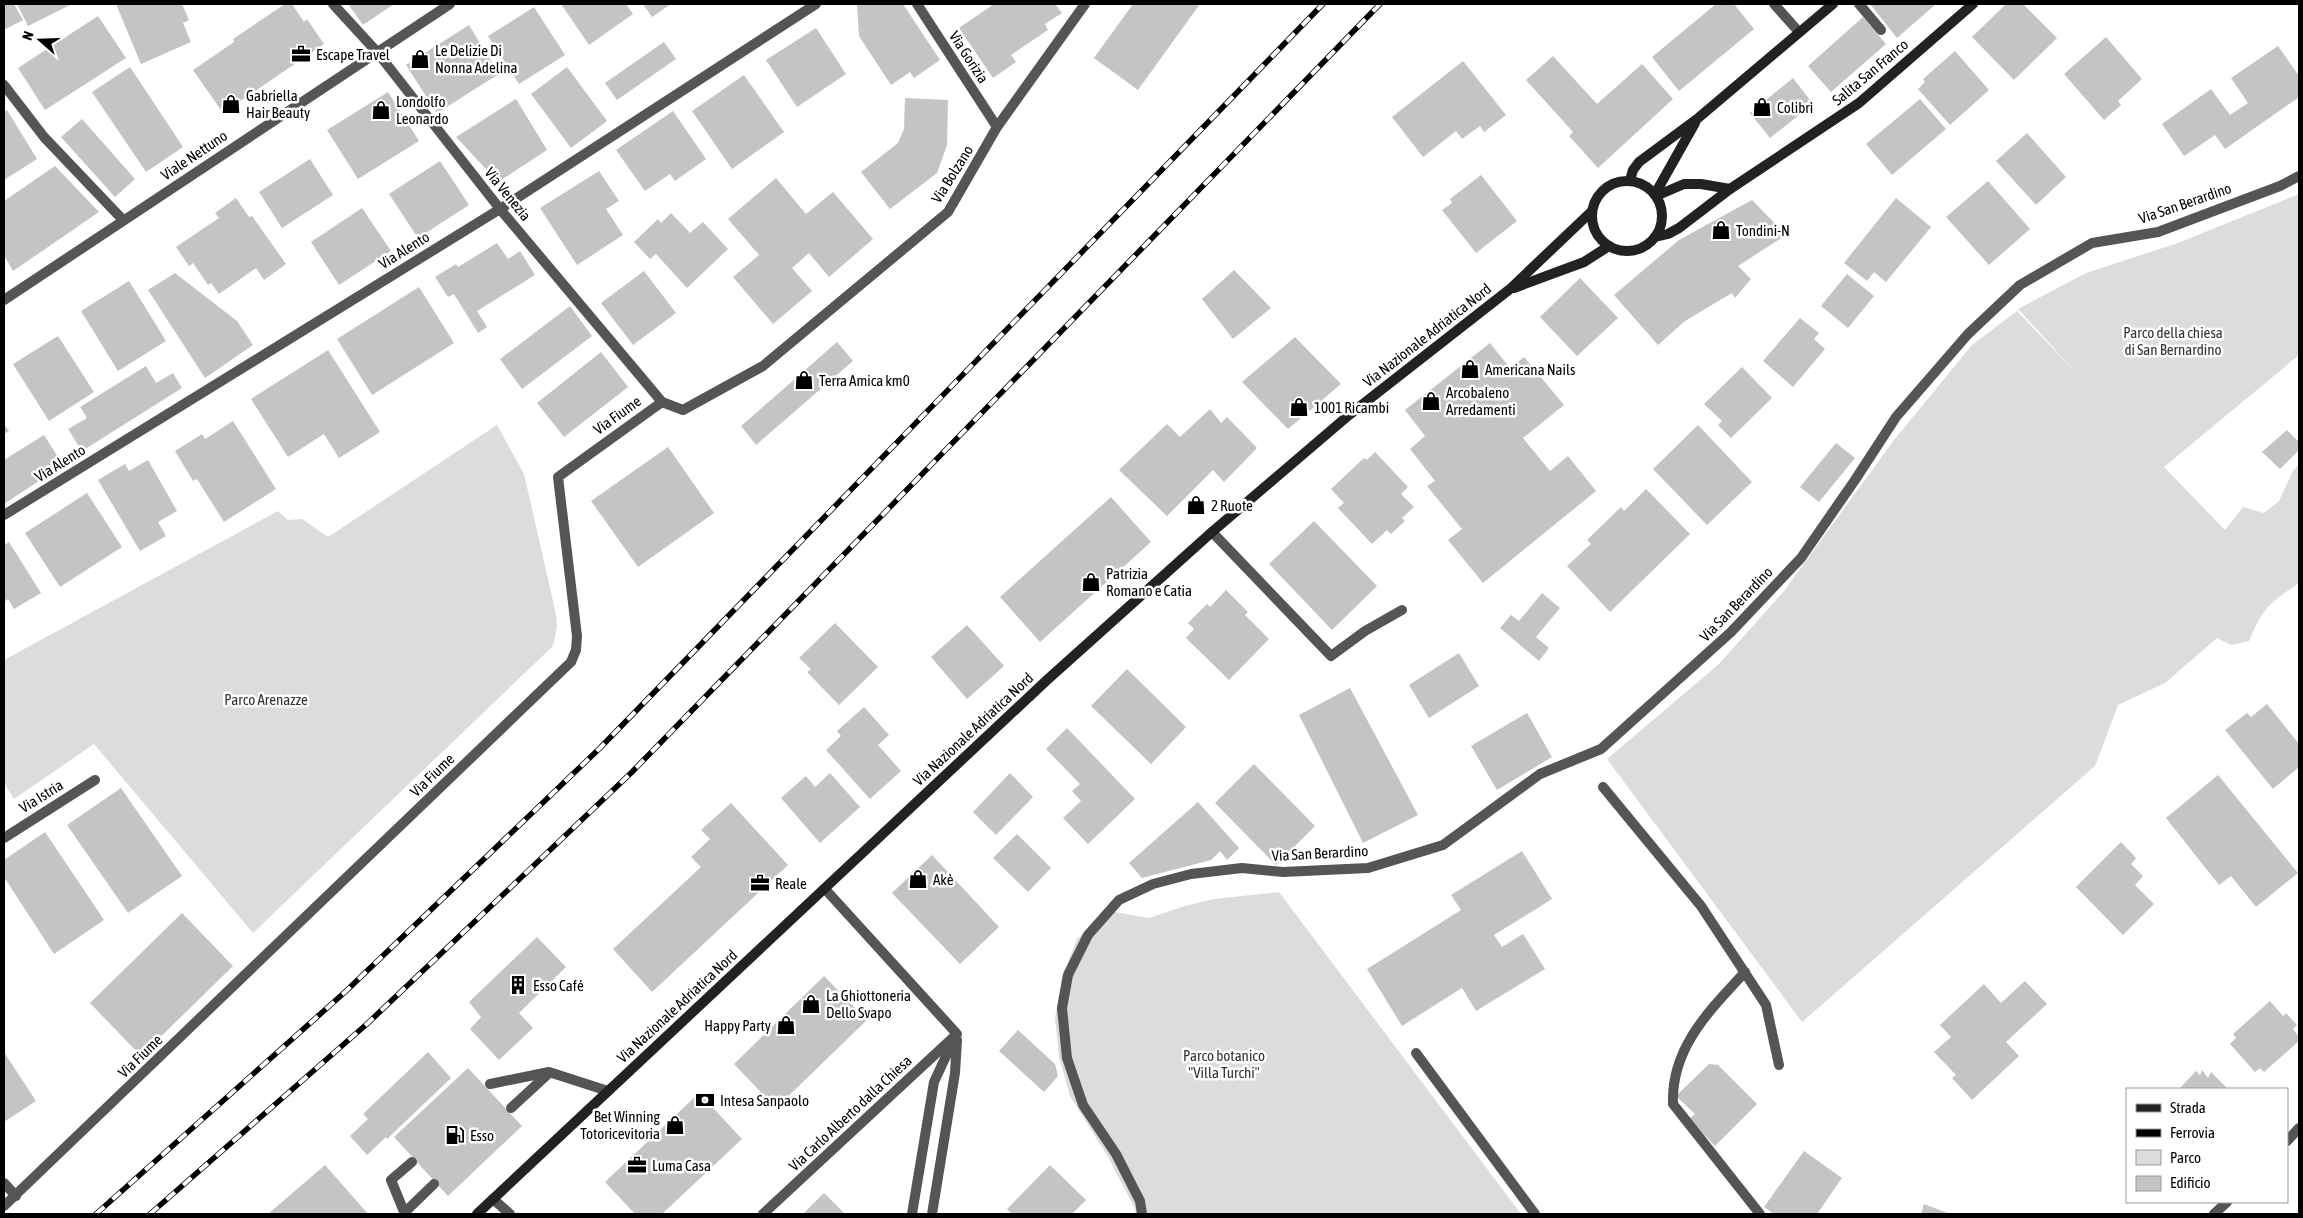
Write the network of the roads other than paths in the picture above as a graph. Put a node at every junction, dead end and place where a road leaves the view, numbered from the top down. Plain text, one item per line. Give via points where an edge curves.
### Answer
1 (333, 4) edge
2 (450, 4) edge
3 (816, 4) edge
4 (917, 4) edge
5 (1085, 4) edge
6 (1774, 4) edge
7 (1833, 4) edge
8 (1859, 4) edge
9 (1973, 4) edge
10 (1881, 30) dead end
11 (1799, 32) junction
12 (377, 52) junction
13 (4, 85) edge
14 (1697, 119) junction
15 (997, 127) junction
16 (2299, 176) edge
17 (1630, 180) junction
18 (1730, 189) junction
19 (1656, 195) junction
20 (500, 209) junction
21 (1592, 211) junction
22 (123, 220) junction
23 (1655, 237) junction
24 (1609, 246) junction
25 (1510, 289) junction
26 (4, 300) edge
27 (763, 366) joint
28 (662, 402) junction
29 (4, 515) edge
30 (1212, 532) junction
31 (1402, 610) dead end
32 (95, 780) dead end
33 (1603, 787) dead end
34 (4, 838) edge
35 (825, 889) junction
36 (1745, 972) junction
37 (957, 1034) junction
38 (1416, 1053) dead end
39 (1779, 1065) dead end
40 (549, 1072) junction
41 (490, 1084) dead end
42 (608, 1091) junction
43 (511, 1108) dead end
44 (2299, 1128) edge
45 (2288, 1140) edge
46 (412, 1162) dead end
47 (4, 1183) edge
48 (434, 1184) dead end
49 (16, 1196) junction
50 (493, 1199) junction
51 (2226, 1203) edge
52 (4, 1206) edge
53 (404, 1214) edge
54 (477, 1214) edge
55 (510, 1214) edge
56 (763, 1214) edge
57 (912, 1214) edge
58 (932, 1214) edge
59 (1142, 1214) edge
60 (1535, 1214) edge
61 (1760, 1214) edge
62 (2214, 1214) edge

1 - 12 street, Via Venezia
2 - 12 street, Viale Nettuno
3 - 20 street, Via Alento
4 - 15 street, Via Gorizia
5 - 15 street, Via Bolzano
6 - 11 street
7 - 11 main road
8 - 10 street
9 - 18 main road, Salita San Franco via 1859,103
11 - 14 main road
12 - 20 street, Via Venezia
12 - 22 street, Viale Nettuno
13 - 22 street via 44,137
14 - 17 main road via 1639,162
14 - 19 main road
15 - 27 street, Via Bolzano via 948,212
16 - 59 street, Via San Berardino via 2158,232 2092,243 2020,285 1968,334 1896,417 1801,558 1731,632 1601,750 1540,774 1444,845 1368,868 1284,872 1242,868 1191,874 1153,884 1118,900 1088,935 1068,975 1062,1008 1067,1058 1083,1105 1116,1154 1140,1201
17 - 19 main road
17 - 21 main road, Via Nazionale Adriatica Nord via 1609,185 1594,201
18 - 19 main road via 1684,184
18 - 23 main road, Salita San Franco via 1678,228
19 - 23 main road via 1662,216
20 - 28 street, Via Venezia
20 - 29 street, Via Alento
21 - 24 main road via 1595,231
21 - 25 main road, Via Nazionale Adriatica Nord
22 - 26 street, Viale Nettuno
23 - 24 main road via 1639,249 1618,250
24 - 25 main road, Via Nazionale Adriatica Nord via 1584,262
25 - 30 main road, Via Nazionale Adriatica Nord via 1349,415
27 - 28 street, Via Fiume via 683,410
28 - 49 street, Via Fiume via 558,477 577,636 576,650 570,662
30 - 31 street via 1331,656
30 - 35 main road, Via Nazionale Adriatica Nord via 1047,680
32 - 34 street, Via Istria
33 - 36 street via 1701,906
35 - 37 street
35 - 42 main road, Via Nazionale Adriatica Nord
36 - 39 street via 1766,1005
36 - 61 street via 1712,1007 1686,1043 1672,1087 1673,1104
37 - 56 street, Via Carlo Alberto dalla Chiesa
37 - 57 street via 934,1082
37 - 58 street via 955,1073
38 - 60 street
40 - 41 street
40 - 42 street
40 - 43 street
42 - 50 main road, Via Nazionale Adriatica Nord
44 - 45 street
46 - 53 street via 391,1180
47 - 49 street
48 - 53 street
49 - 52 street, Via Fiume
50 - 54 main road, Via Nazionale Adriatica Nord
50 - 55 street
51 - 62 street

